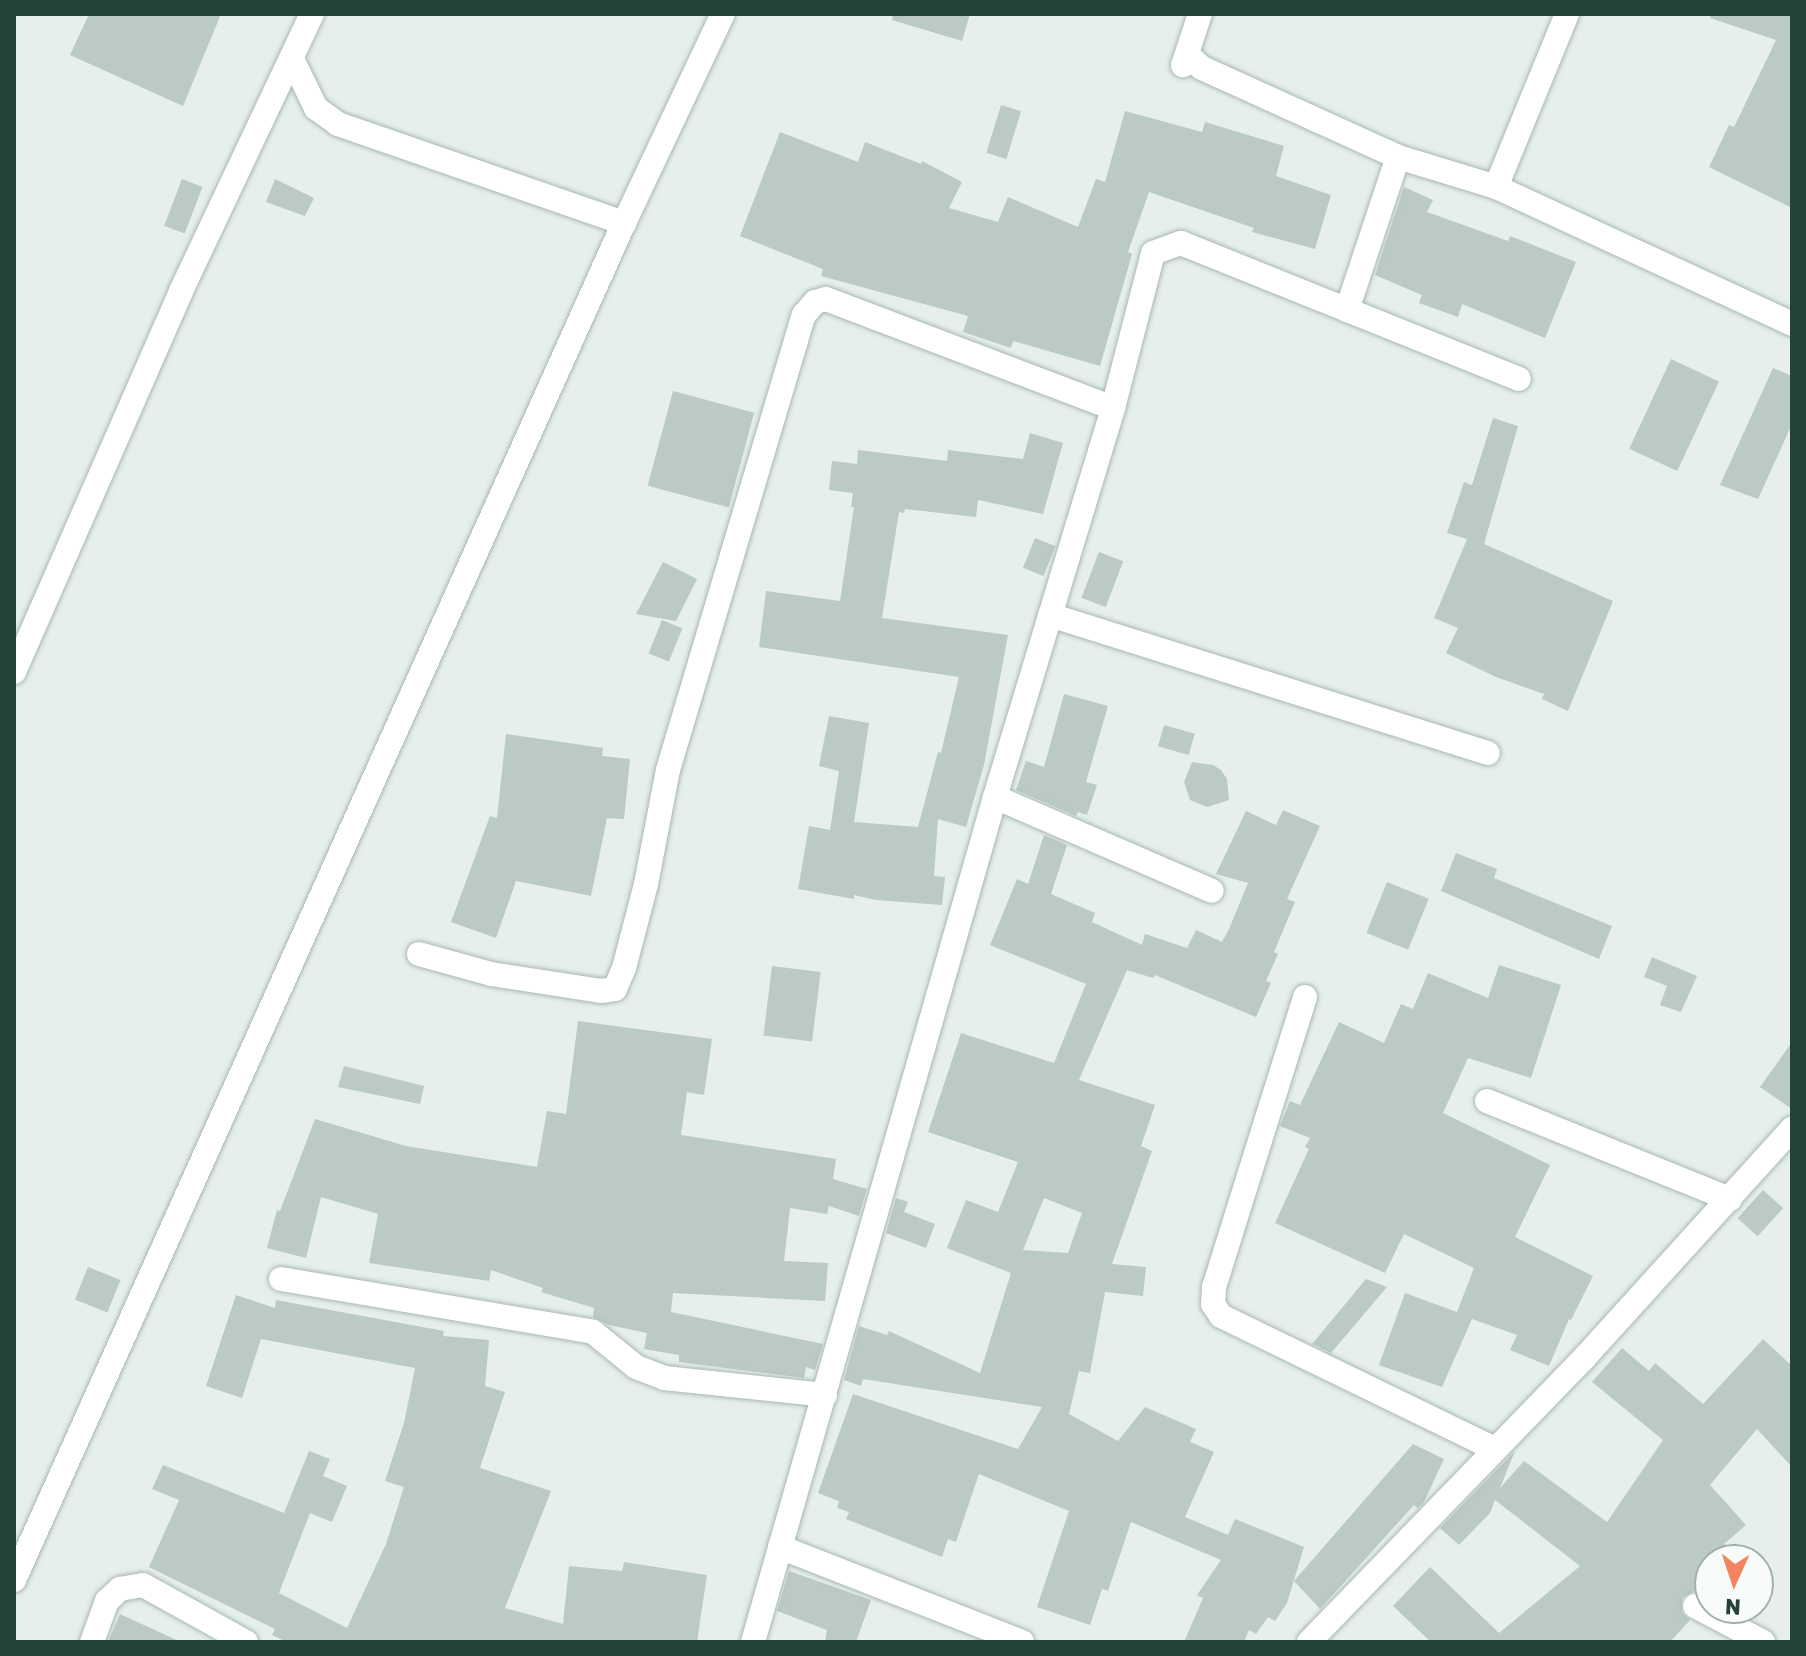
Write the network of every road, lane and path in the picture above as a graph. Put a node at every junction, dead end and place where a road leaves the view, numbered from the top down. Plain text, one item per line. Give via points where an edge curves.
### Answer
1 (312, 14) edge
2 (723, 14) edge
3 (1200, 14) edge
4 (1567, 14) edge
5 (292, 59) junction
6 (1398, 157) junction
7 (1496, 187) junction
8 (624, 223) junction
9 (1347, 310) junction
10 (1792, 324) edge
11 (1519, 379) dead end
12 (1113, 408) junction
13 (1050, 615) junction
14 (14, 672) edge
15 (1488, 753) dead end
16 (995, 797) junction
17 (1212, 891) dead end
18 (419, 954) dead end
19 (1305, 997) dead end
20 (1487, 1101) dead end
21 (1792, 1129) edge
22 (1730, 1199) junction
23 (281, 1279) dead end
24 (825, 1395) junction
25 (1495, 1449) junction
26 (780, 1547) junction
27 (14, 1580) edge
28 (1729, 1624) edge
29 (92, 1642) edge
30 (246, 1642) edge
31 (753, 1642) edge
32 (1022, 1642) edge
33 (1309, 1642) edge
34 (1763, 1642) edge

1 - 5 street
2 - 8 street
3 - 6 street via 1183,65 1193,60
4 - 7 street
5 - 8 street via 316,108 338,124
5 - 14 street via 181,291
6 - 7 street
6 - 9 street
7 - 10 street
8 - 27 street
9 - 11 street
9 - 12 street via 1181,243 1167,246 1153,253
12 - 13 street
12 - 18 street via 826,299 815,302 804,315 673,755 643,895 615,989 491,974
13 - 15 street
13 - 16 street
16 - 17 street
16 - 24 street
19 - 25 street via 1213,1304 1221,1316
20 - 22 street
21 - 22 street
22 - 25 street
23 - 24 street via 593,1332 636,1367 664,1378
24 - 26 street
25 - 33 street
26 - 31 street
26 - 32 street
28 - 34 street
29 - 30 street via 107,1601 120,1589 143,1585

